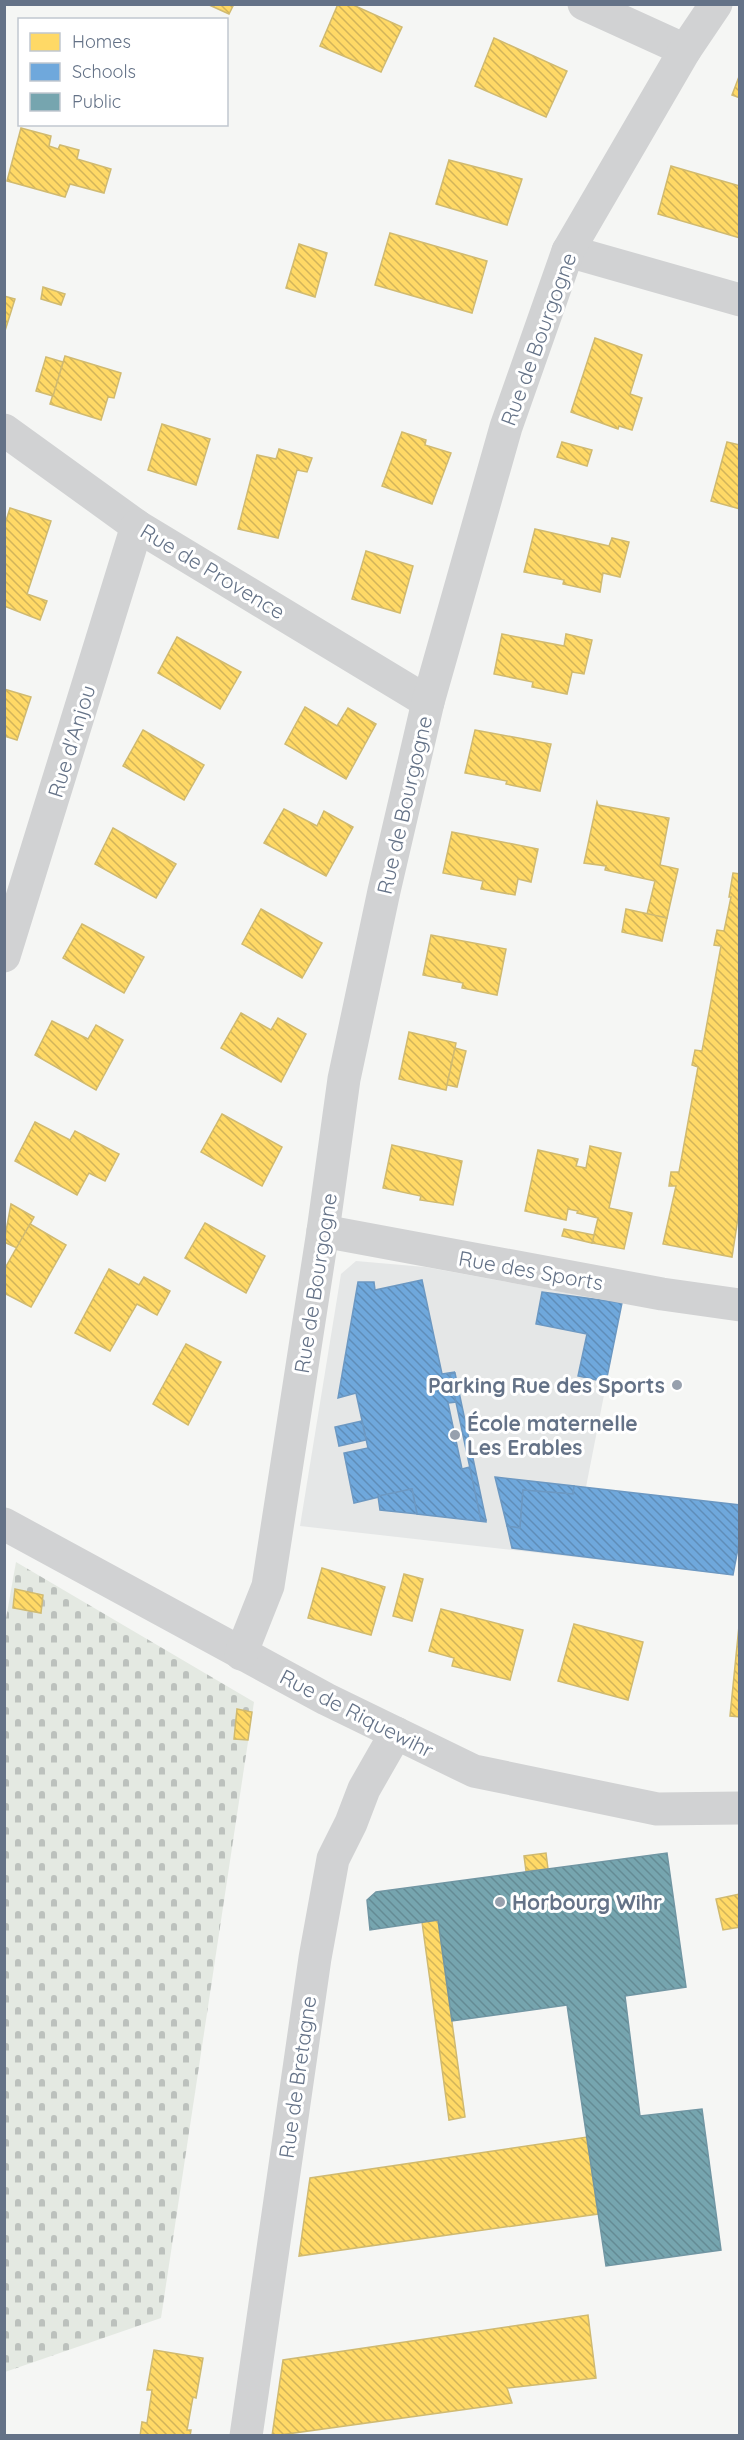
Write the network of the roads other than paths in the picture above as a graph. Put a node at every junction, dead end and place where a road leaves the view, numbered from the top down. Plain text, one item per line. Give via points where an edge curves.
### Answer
1 (584, 4) edge
2 (716, 4) edge
3 (685, 50) junction
4 (568, 251) junction
5 (740, 300) edge
6 (4, 430) edge
7 (138, 526) junction
8 (428, 702) junction
9 (4, 956) edge
10 (323, 1231) junction
11 (739, 1305) edge
12 (6, 1528) edge
13 (241, 1654) junction
14 (396, 1733) junction
15 (740, 1808) edge
16 (246, 2436) edge

1 - 3 street
2 - 3 street, Rue de Bourgogne
3 - 4 street, Rue de Bourgogne
4 - 5 street
4 - 8 street, Rue de Bourgogne via 506,427
6 - 7 street, Rue de Provence
7 - 8 street, Rue de Provence
7 - 9 street, Rue d'Anjou
8 - 10 street, Rue de Bourgogne via 344,1080
10 - 11 street, Rue des Sports
10 - 13 street, Rue de Bourgogne via 268,1586
12 - 13 street, Rue de Riquewihr
13 - 14 street, Rue de Riquewihr
14 - 15 street, Rue de Riquewihr via 474,1771 657,1809
14 - 16 street, Rue de Bretagne via 364,1789 333,1859 315,1958

